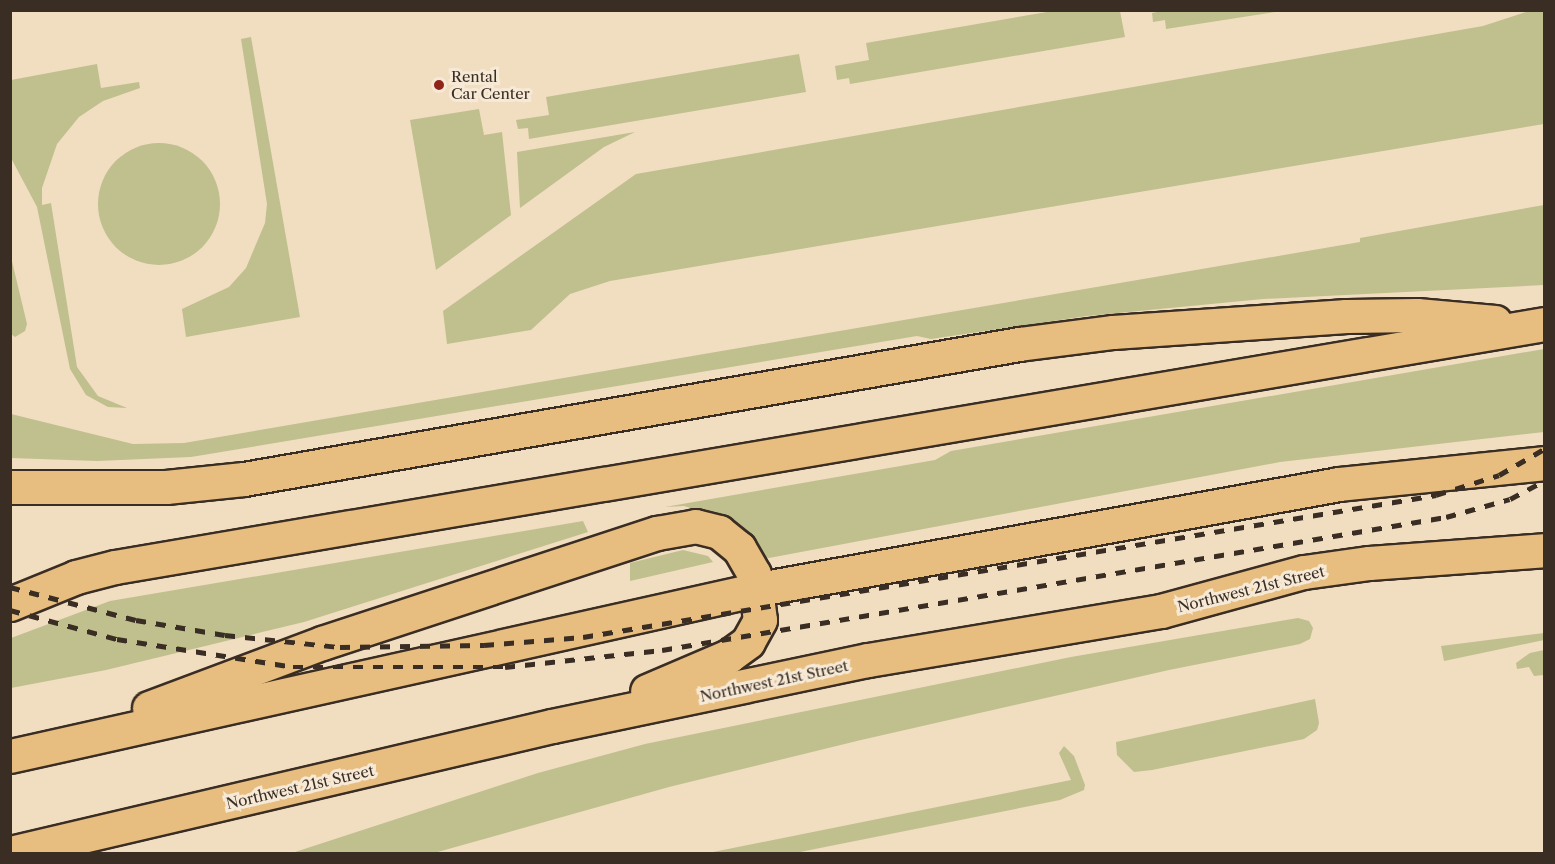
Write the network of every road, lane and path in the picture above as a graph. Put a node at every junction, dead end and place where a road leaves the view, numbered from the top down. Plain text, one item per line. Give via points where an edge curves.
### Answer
1 (1542, 325) edge
2 (1545, 463) edge
3 (10, 487) edge
4 (1545, 550) edge
5 (759, 588) junction
6 (10, 604) edge
7 (552, 726) junction
8 (20, 754) edge
9 (10, 853) edge

1 - 3 main road via 1417,315 1346,316 1113,332 1008,346 244,479 166,487
1 - 6 main road via 126,565 76,577
2 - 5 main road via 1339,484
4 - 7 main road, Northwest 21st Street via 1369,563 1304,572 1161,611 868,660
5 - 7 main road via 760,620 740,649 704,669
5 - 8 main road
5 - 8 main road via 747,560 730,538 707,528 682,527 322,643
7 - 9 main road, Northwest 21st Street

